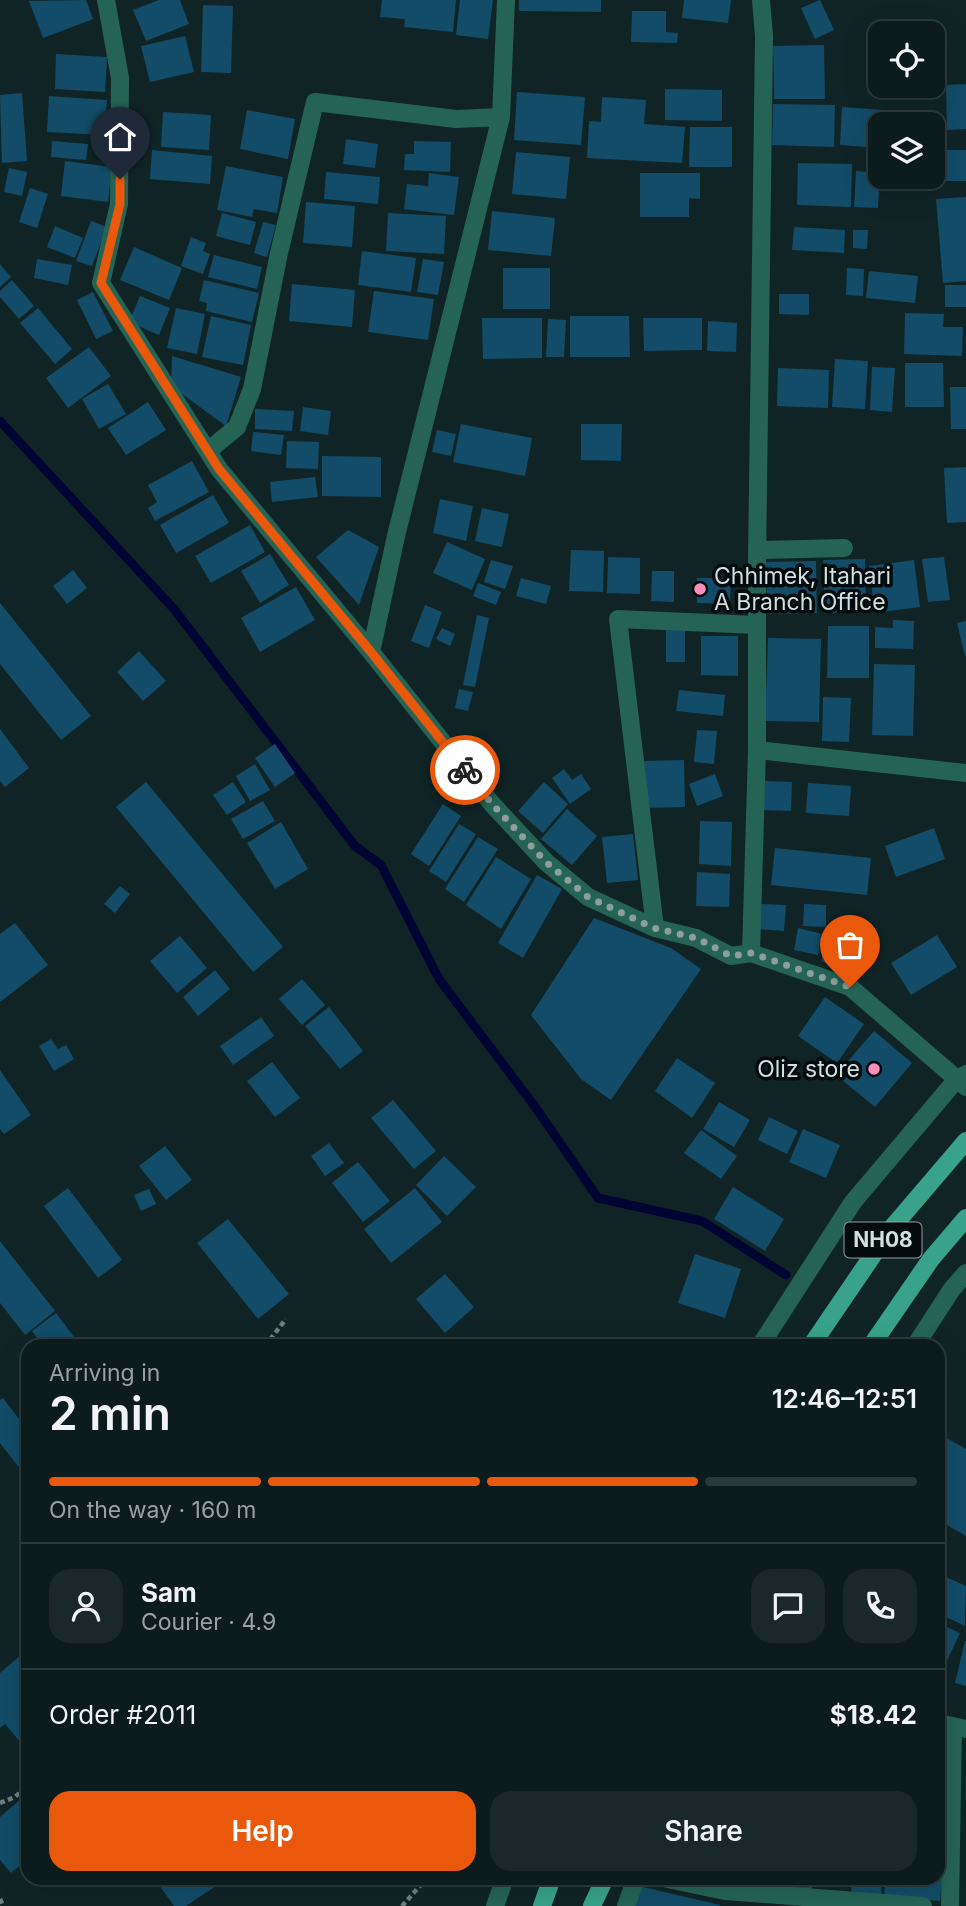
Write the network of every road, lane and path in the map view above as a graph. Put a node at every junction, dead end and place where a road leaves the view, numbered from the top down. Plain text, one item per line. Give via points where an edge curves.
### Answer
1 (106, 0) edge
2 (506, 0) edge
3 (761, 0) edge
4 (500, 117) junction
5 (208, 451) junction
6 (844, 548) dead end
7 (757, 550) junction
8 (757, 625) junction
9 (371, 652) junction
10 (757, 750) junction
11 (966, 773) edge
12 (654, 928) junction
13 (751, 953) junction
14 (963, 1080) edge
15 (966, 1141) edge
16 (966, 1219) edge
17 (966, 1273) edge
18 (286, 1319) dead end
19 (270, 1339) edge
20 (765, 1339) edge
21 (816, 1339) edge
22 (876, 1339) edge
23 (920, 1339) edge
24 (952, 1726) edge
25 (21, 1791) edge
26 (0, 1802) edge
27 (420, 1885) edge
28 (502, 1885) edge
29 (550, 1885) edge
30 (602, 1885) edge
31 (634, 1885) edge
32 (696, 1885) edge
33 (0, 1899) edge
34 (3, 1906) edge
35 (402, 1906) edge
36 (495, 1906) edge
37 (542, 1906) edge
38 (592, 1906) edge
39 (626, 1906) edge
40 (923, 1906) edge
41 (950, 1906) edge

1 - 5 street via 120,78 120,204 101,283
2 - 4 street
3 - 7 street
4 - 5 street via 456,118 315,102 252,389 237,427
4 - 9 street
5 - 9 street
6 - 7 street
7 - 8 street
8 - 10 street
8 - 12 street via 618,619
9 - 12 street via 492,804 546,862 588,897
10 - 11 street
10 - 13 street
12 - 13 street via 696,938 731,956
13 - 14 street via 850,987
14 - 20 street via 853,1202
15 - 21 main road, NH08 via 890,1230
16 - 22 main road, NH08 via 931,1259
17 - 23 street
18 - 19 path
24 - 41 street
25 - 26 path
27 - 35 path
28 - 36 street
29 - 37 main road
30 - 38 main road
31 - 39 street
32 - 40 street
33 - 34 path

